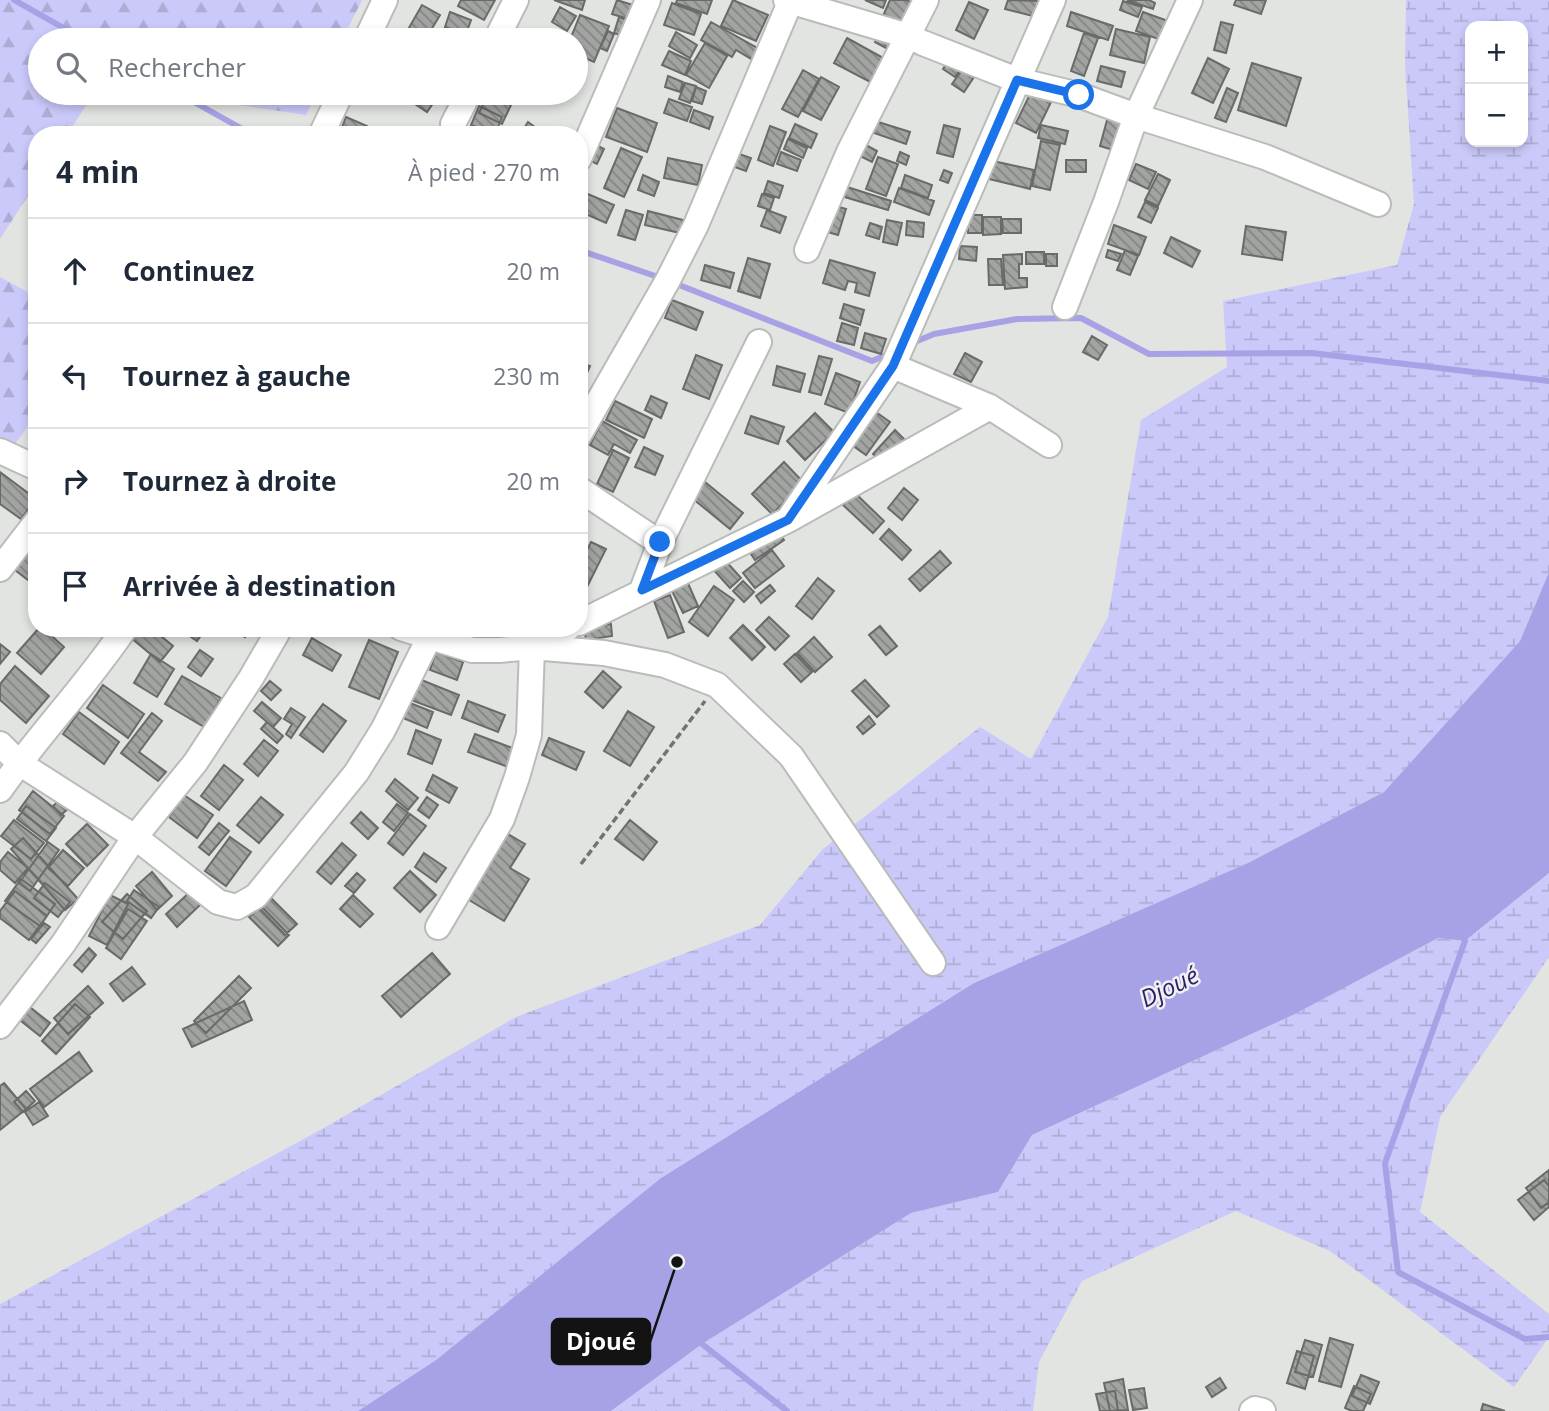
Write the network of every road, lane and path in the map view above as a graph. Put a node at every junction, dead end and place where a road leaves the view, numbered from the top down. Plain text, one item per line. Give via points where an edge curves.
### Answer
1 (385, 0) edge
2 (516, 0) edge
3 (648, 0) edge
4 (789, 0) edge
5 (926, 0) edge
6 (1052, 0) edge
7 (1190, 0) edge
8 (372, 28) edge
9 (502, 28) edge
10 (908, 36) junction
11 (1017, 80) junction
12 (335, 105) edge
13 (463, 105) edge
14 (1136, 116) junction
15 (453, 124) dead end
16 (325, 126) edge
17 (588, 138) edge
18 (1378, 204) dead end
19 (807, 250) dead end
20 (1065, 307) dead end
21 (759, 342) dead end
22 (893, 366) junction
23 (990, 407) junction
24 (588, 419) edge
25 (1049, 445) dead end
26 (0, 451) edge
27 (28, 464) edge
28 (588, 495) edge
29 (788, 520) junction
30 (28, 533) edge
31 (660, 542) junction
32 (0, 569) edge
33 (642, 590) junction
34 (588, 618) edge
35 (119, 637) edge
36 (276, 637) edge
37 (551, 637) edge
38 (429, 638) joint
39 (477, 639) edge
40 (532, 647) junction
41 (717, 685) junction
42 (0, 744) edge
43 (19, 763) junction
44 (0, 790) edge
45 (135, 837) junction
46 (581, 864) dead end
47 (438, 927) dead end
48 (933, 963) dead end
49 (0, 1026) edge
50 (1252, 1411) edge
51 (1263, 1411) edge

1 - 8 street
2 - 9 street
3 - 17 street
4 - 10 street
4 - 24 street via 696,225
5 - 10 street
6 - 11 street
7 - 14 street
10 - 11 street
10 - 19 street via 849,152
11 - 14 street via 1079,95
11 - 22 street
12 - 16 street
13 - 15 street
14 - 18 street via 1265,157
14 - 20 street
21 - 31 street
22 - 23 street
22 - 29 street
23 - 25 street
23 - 29 street
26 - 27 street
28 - 31 street
29 - 33 street
30 - 32 street
31 - 33 street
33 - 34 street
35 - 43 street
36 - 45 street via 195,763
37 - 40 street
38 - 39 street
38 - 45 street via 356,773 256,896 237,907 218,902
39 - 40 street via 500,650
40 - 41 street via 604,653 665,665
40 - 47 street via 529,735 517,777 502,819
41 - 46 path
41 - 48 street via 791,756
42 - 43 street
43 - 44 street
43 - 45 street
45 - 49 street via 63,944
50 - 51 street

